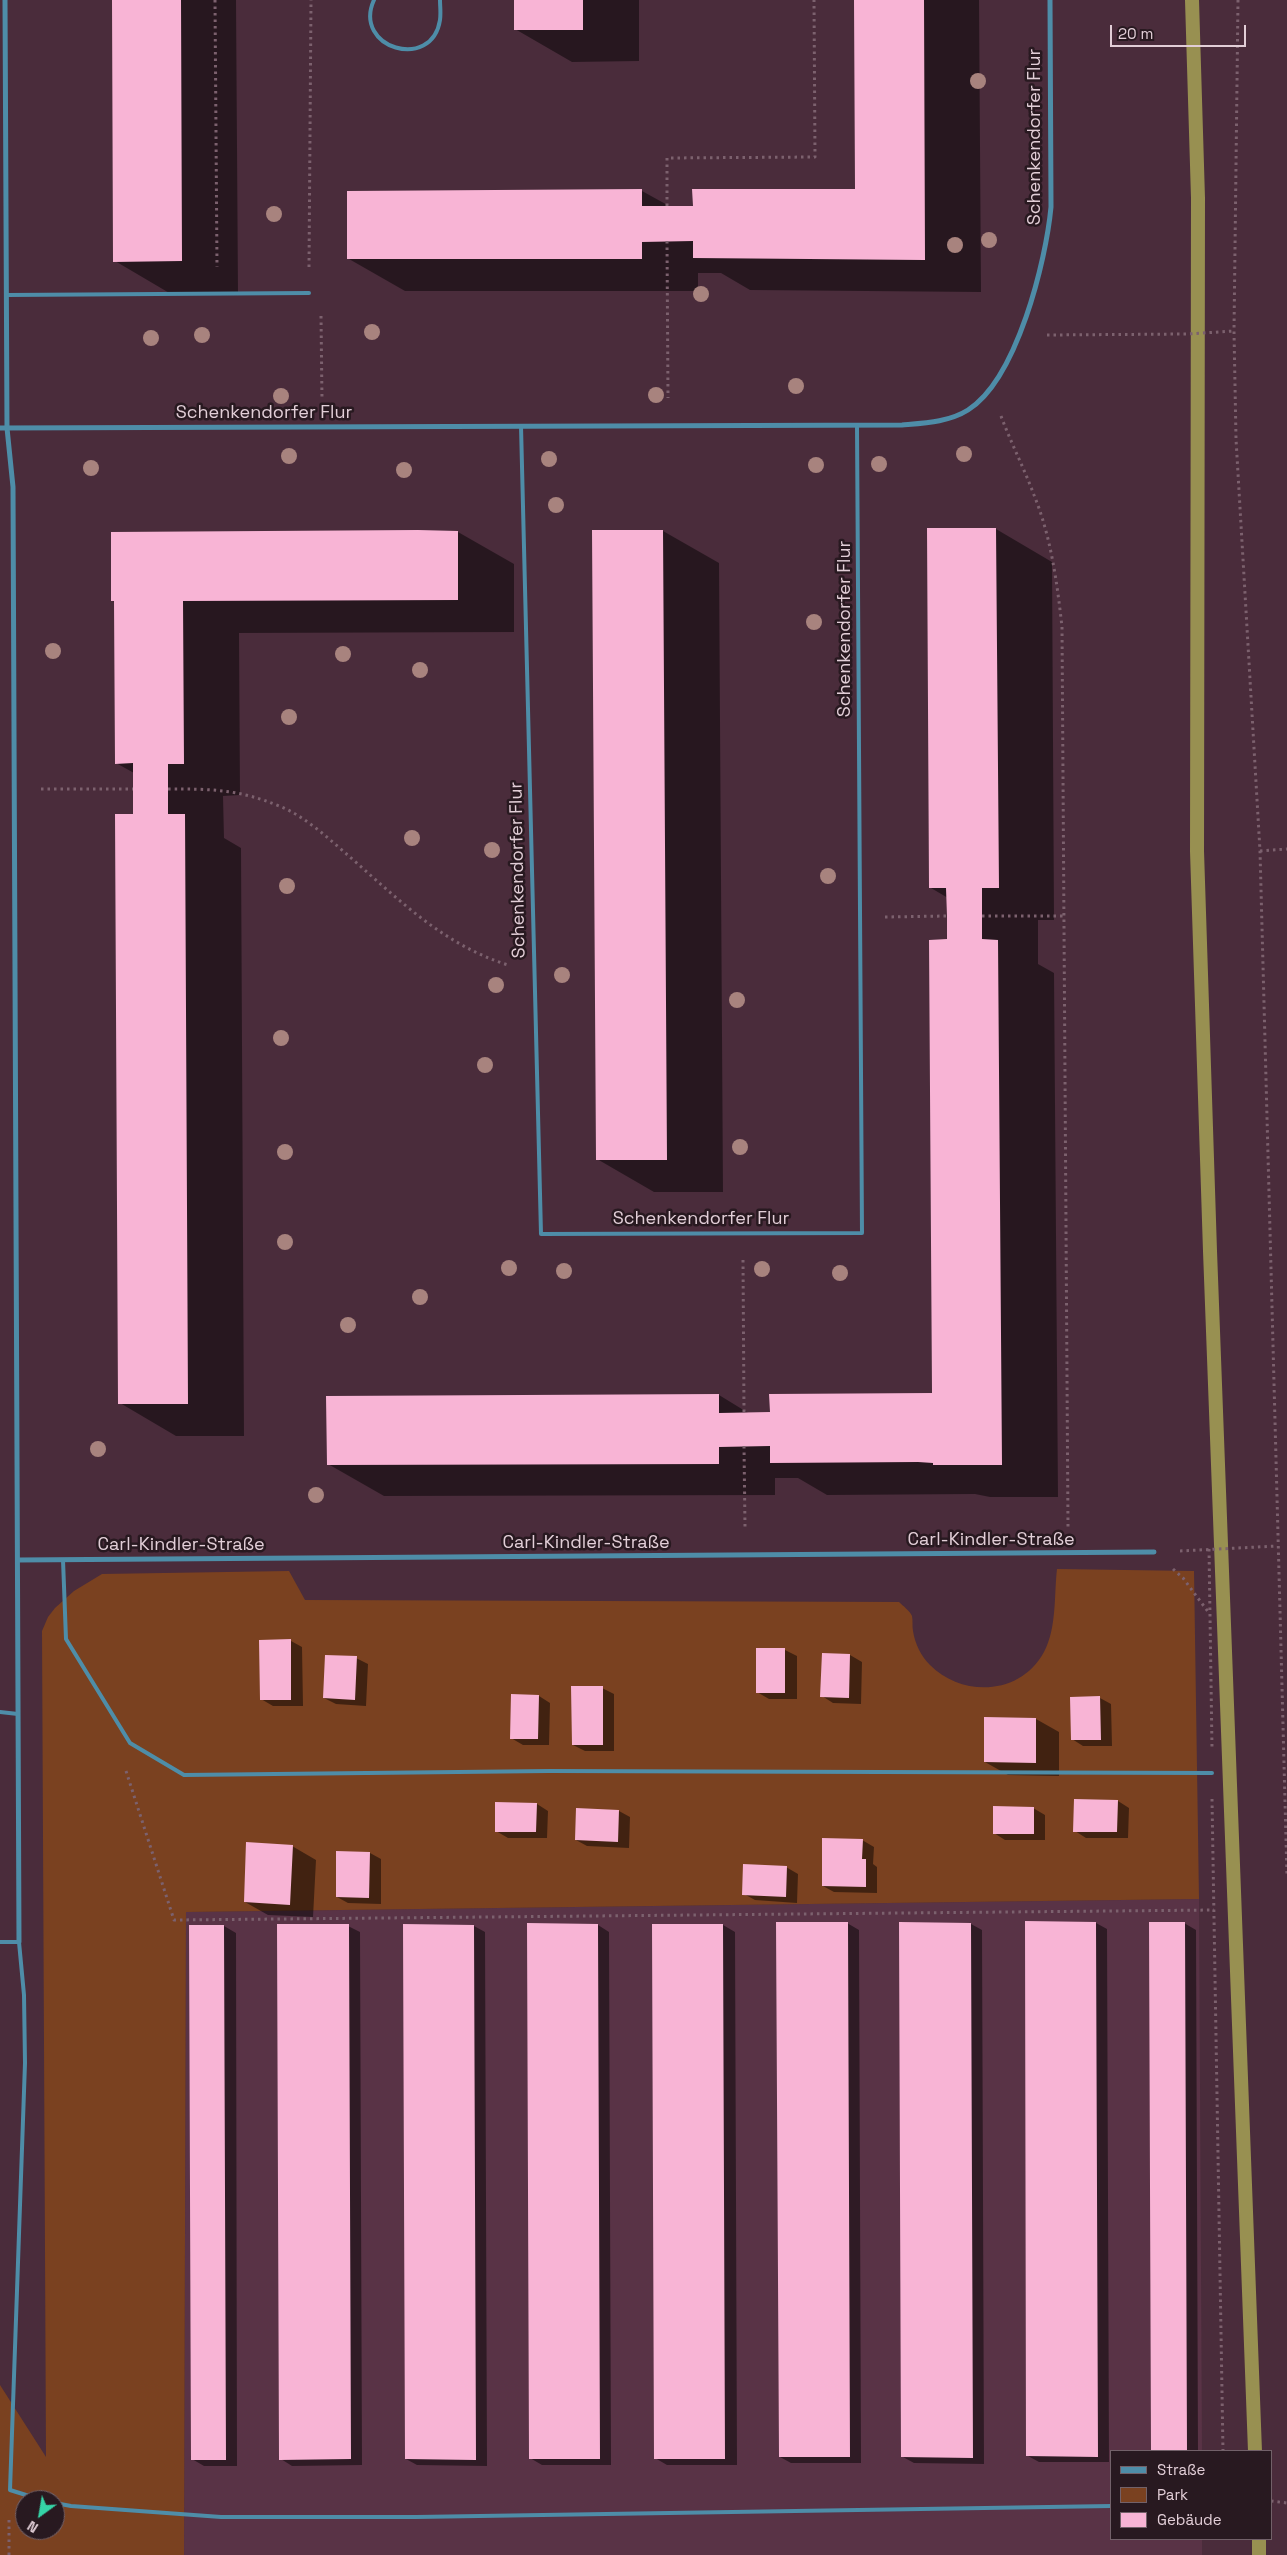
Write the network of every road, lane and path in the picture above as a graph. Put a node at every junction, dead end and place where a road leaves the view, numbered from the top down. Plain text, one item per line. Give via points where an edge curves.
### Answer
1 (5, 0) edge
2 (215, 0) edge
3 (311, 0) edge
4 (374, 0) edge
5 (440, 0) edge
6 (814, 0) edge
7 (1050, 0) edge
8 (1238, 0) edge
9 (308, 155) dead end
10 (667, 206) dead end
11 (667, 242) dead end
12 (309, 293) dead end
13 (217, 294) junction
14 (6, 295) junction
15 (1234, 331) junction
16 (1018, 335) junction
17 (991, 388) junction
18 (857, 425) junction
19 (521, 426) junction
20 (669, 426) junction
21 (0, 428) edge
22 (7, 428) junction
23 (14, 789) junction
24 (133, 789) dead end
25 (168, 789) dead end
26 (1287, 849) edge
27 (1260, 851) junction
28 (947, 916) dead end
29 (982, 916) dead end
30 (1064, 916) junction
31 (861, 917) junction
32 (535, 974) junction
33 (743, 1233) junction
34 (744, 1412) dead end
35 (744, 1446) dead end
36 (1277, 1546) junction
37 (1209, 1549) junction
38 (1154, 1552) joint
39 (1069, 1553) junction
40 (1132, 1553) junction
41 (745, 1556) junction
42 (18, 1560) junction
43 (63, 1560) junction
44 (1209, 1613) junction
45 (0, 1712) edge
46 (18, 1714) junction
47 (125, 1769) dead end
48 (1212, 1773) junction
49 (1287, 1877) edge
50 (1214, 1910) junction
51 (0, 1942) edge
52 (19, 1942) junction
53 (1224, 2450) edge
54 (10, 2490) junction
55 (15, 2492) edge
56 (1272, 2501) edge
57 (1287, 2503) edge
58 (65, 2505) edge
59 (1110, 2506) edge
60 (9, 2555) edge

1 - 14 street
2 - 13 path
3 - 9 path
4 - 5 lane via 371,17 379,38 398,49 410,50 430,40 437,31
6 - 10 path via 815,158 667,158
7 - 16 street, Schenkendorfer Flur via 1051,207 1048,241 1032,302
8 - 15 path
11 - 20 path
12 - 13 lane
13 - 14 lane
14 - 22 street
15 - 16 path
15 - 27 path via 1236,438
16 - 17 street, Schenkendorfer Flur
17 - 18 street, Schenkendorfer Flur via 968,410 951,418 902,425
17 - 30 path via 1016,457 1034,495 1056,574 1062,627
18 - 20 street, Schenkendorfer Flur
18 - 31 lane, Schenkendorfer Flur
19 - 20 street, Schenkendorfer Flur
19 - 22 street, Schenkendorfer Flur
19 - 32 lane, Schenkendorfer Flur
21 - 22 street, Schenkendorfer Flur
22 - 23 street via 13,486
23 - 24 path
23 - 42 street
25 - 32 path via 220,788 281,806 330,840 421,919 451,940 489,959
26 - 27 path
27 - 36 path
28 - 31 path
29 - 30 path
30 - 39 path
31 - 33 lane, Schenkendorfer Flur via 862,1233
32 - 33 lane, Schenkendorfer Flur via 541,1234
33 - 34 path
35 - 41 path
36 - 37 path
36 - 49 path
37 - 38 path
37 - 44 path
38 - 40 street, Carl-Kindler-Straße
39 - 40 street, Carl-Kindler-Straße
39 - 41 street, Carl-Kindler-Straße
40 - 44 path via 1161,1559 1183,1578
41 - 43 street, Carl-Kindler-Straße
42 - 43 street, Carl-Kindler-Straße
42 - 46 street
43 - 48 lane via 66,1639 130,1743 184,1775 549,1771
44 - 48 path
45 - 46 lane
46 - 52 street
47 - 50 path via 174,1920
48 - 50 path
50 - 53 path
51 - 52 lane
52 - 54 lane via 25,2063
54 - 55 lane
54 - 60 path
56 - 57 path
58 - 59 lane via 221,2516 406,2517

